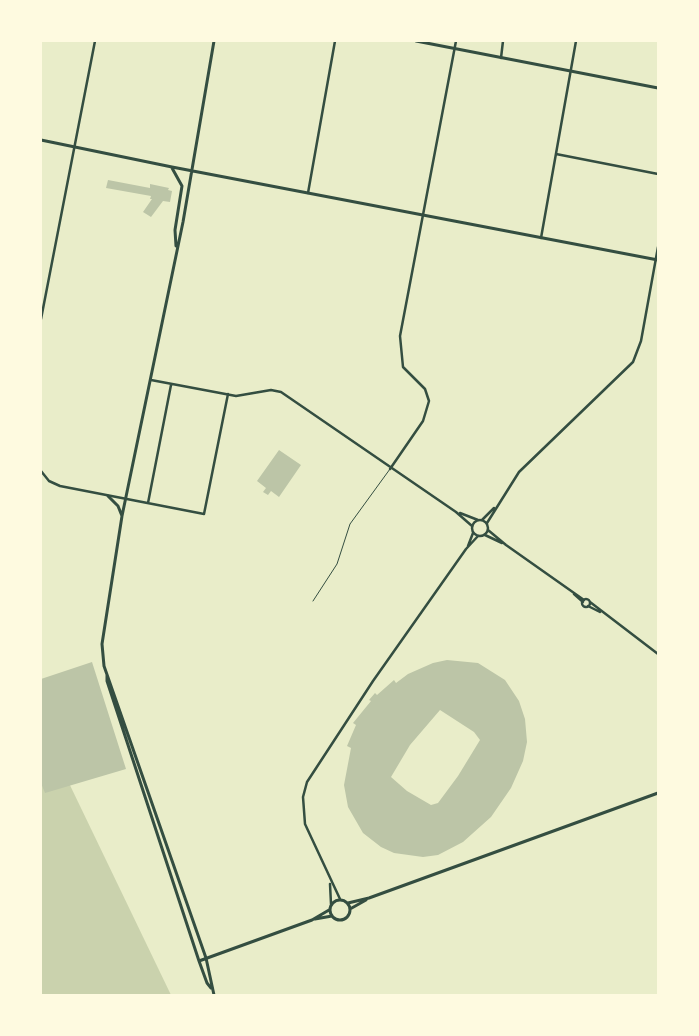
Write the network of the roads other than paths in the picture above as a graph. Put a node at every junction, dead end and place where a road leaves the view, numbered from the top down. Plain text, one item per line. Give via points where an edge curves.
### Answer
1 (95, 41) edge
2 (214, 41) edge
3 (336, 41) edge
4 (416, 41) edge
5 (456, 41) edge
6 (504, 41) edge
7 (576, 41) edge
8 (455, 48) junction
9 (502, 58) junction
10 (571, 70) junction
11 (658, 88) edge
12 (41, 140) edge
13 (74, 147) junction
14 (556, 154) junction
15 (172, 168) junction
16 (192, 171) junction
17 (658, 174) edge
18 (308, 193) junction
19 (423, 215) junction
20 (541, 238) junction
21 (658, 248) edge
22 (176, 249) junction
23 (657, 260) edge
24 (41, 319) edge
25 (149, 379) junction
26 (171, 385) junction
27 (228, 394) junction
28 (390, 469) junction
29 (41, 471) edge
30 (108, 496) junction
31 (126, 500) junction
32 (148, 503) junction
33 (497, 505) junction
34 (456, 512) junction
35 (122, 516) junction
36 (480, 520) junction
37 (487, 523) junction
38 (472, 526) junction
39 (488, 530) junction
40 (473, 533) junction
41 (484, 535) junction
42 (478, 536) junction
43 (506, 545) junction
44 (466, 549) junction
45 (312, 601) dead end
46 (583, 601) junction
47 (590, 602) junction
48 (588, 606) junction
49 (606, 615) junction
50 (658, 654) edge
51 (107, 674) junction
52 (658, 793) edge
53 (173, 865) junction
54 (168, 866) junction
55 (330, 883) junction
56 (369, 898) junction
57 (340, 899) junction
58 (348, 903) junction
59 (331, 904) junction
60 (350, 909) junction
61 (330, 910) junction
62 (332, 916) junction
63 (312, 920) junction
64 (206, 958) junction
65 (199, 961) junction
66 (212, 989) junction
67 (214, 995) edge

1 - 13 street
2 - 16 street
3 - 18 street
4 - 8 street
5 - 8 street
6 - 9 street
7 - 10 street
8 - 9 street
8 - 19 street
9 - 10 street
10 - 11 street
10 - 14 street
12 - 13 street
13 - 15 street
13 - 24 street
14 - 17 street
14 - 20 street
15 - 16 street
15 - 22 street via 182,186 175,230
16 - 18 street
16 - 22 street
18 - 19 street
19 - 20 street
19 - 28 street via 400,346 405,371 424,389 430,401 423,421
20 - 23 street
21 - 23 street
22 - 25 street
23 - 33 street via 641,341 633,362 528,462
25 - 26 street
25 - 31 street
26 - 27 street
26 - 32 street
27 - 28 street via 281,392
27 - 32 street via 204,514
28 - 34 street
28 - 45 lane via 350,524 337,564
29 - 30 street via 54,484
30 - 31 street
30 - 35 street
31 - 32 street
31 - 35 street
33 - 36 street
33 - 37 street
34 - 36 street
34 - 38 street
35 - 51 street via 103,629
36 - 37 street
36 - 38 street
37 - 39 street
38 - 40 street
39 - 41 street
39 - 43 street
40 - 42 street
40 - 44 street
41 - 42 street
41 - 43 street
42 - 44 street
43 - 46 street
44 - 55 street via 307,782 303,797 305,824
46 - 47 street
46 - 48 street via 584,606
47 - 48 street
47 - 49 street
48 - 49 street
49 - 50 street
51 - 53 street
51 - 54 street via 108,686
52 - 56 street
53 - 54 street
53 - 64 street
54 - 65 street
55 - 57 street
55 - 59 street
56 - 58 street
56 - 60 street
57 - 58 street
57 - 59 street
58 - 60 street
59 - 61 street
60 - 62 street via 344,919 337,920
61 - 62 street
61 - 63 street
62 - 63 street
63 - 64 street
64 - 65 street
64 - 66 street
65 - 66 street
66 - 67 street

